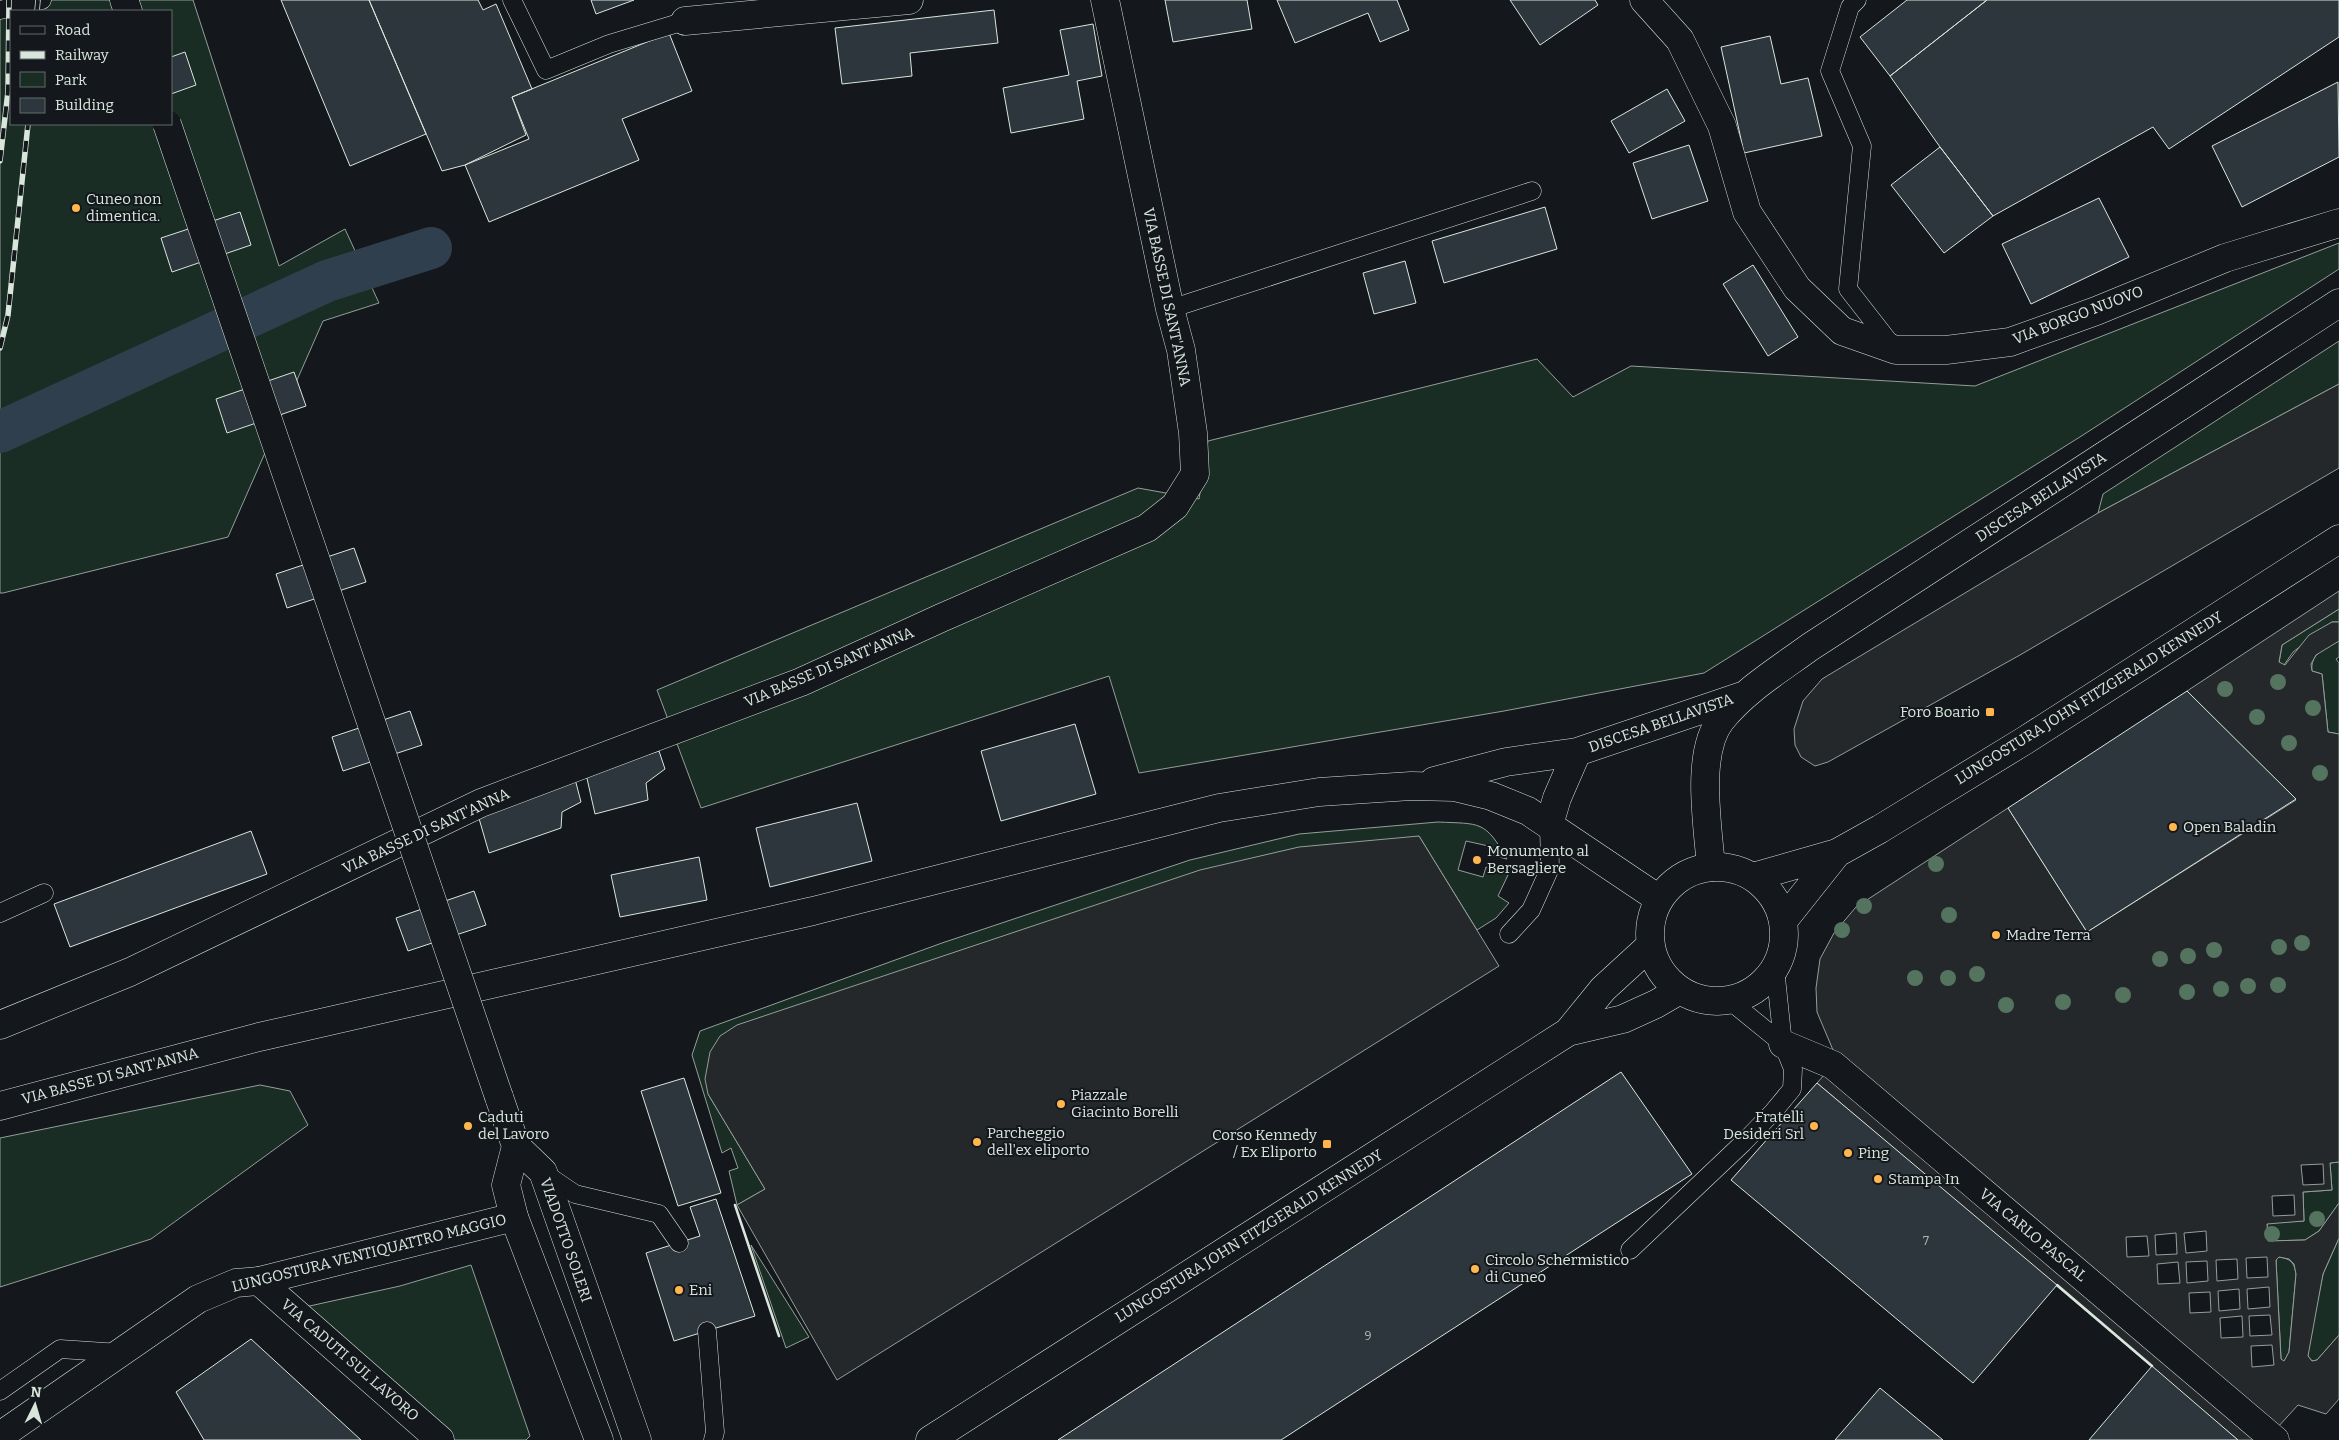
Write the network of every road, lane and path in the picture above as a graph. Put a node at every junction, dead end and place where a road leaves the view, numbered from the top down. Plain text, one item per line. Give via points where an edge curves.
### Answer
1 (42, 0) edge
2 (512, 0) edge
3 (909, 0) edge
4 (1105, 0) edge
5 (1644, 0) edge
6 (1857, 0) edge
7 (0, 10) edge
8 (685, 21) joint
9 (167, 125) edge
10 (1532, 191) dead end
11 (2339, 223) edge
12 (2339, 303) edge
13 (1170, 309) junction
14 (1896, 350) junction
15 (2339, 539) edge
16 (1745, 695) junction
17 (1577, 752) junction
18 (1411, 786) junction
19 (1549, 825) junction
20 (1837, 853) junction
21 (1711, 867) junction
22 (1754, 877) junction
23 (44, 893) dead end
24 (1659, 899) junction
25 (0, 914) edge
26 (1783, 921) junction
27 (1509, 934) dead end
28 (1651, 945) junction
29 (1775, 968) junction
30 (1680, 990) junction
31 (1729, 1000) junction
32 (0, 1025) edge
33 (1568, 1032) junction
34 (1783, 1044) junction
35 (0, 1106) edge
36 (516, 1146) junction
37 (544, 1172) junction
38 (514, 1217) junction
39 (679, 1242) dead end
40 (1630, 1250) dead end
41 (575, 1265) junction
42 (259, 1281) junction
43 (708, 1331) dead end
44 (120, 1353) junction
45 (0, 1391) edge
46 (0, 1436) edge
47 (440, 1440) edge
48 (599, 1440) edge
49 (637, 1440) edge
50 (713, 1440) edge
51 (930, 1440) edge
52 (2275, 1440) edge

1 - 7 lane
2 - 8 lane via 546,70 609,44
3 - 8 street
4 - 13 street, VIA BASSE DI SANT'ANNA
5 - 14 street, VIA BORGO NUOVO via 1680,40 1722,126 1747,212 1797,288 1842,330
6 - 14 lane via 1850,7 1830,71 1862,146 1848,289
9 - 36 street, bridge
10 - 13 lane
11 - 14 street, VIA BORGO NUOVO via 2225,258 2010,342 1946,350
12 - 16 street, DISCESA BELLAVISTA via 1810,647
13 - 32 street, VIA BASSE DI SANT'ANNA via 1181,350 1193,433 1195,474 1175,506 1148,528 801,682 481,803 130,972
15 - 20 street, LUNGOSTURA JOHN FITZGERALD KENNEDY via 2032,736
16 - 17 street, DISCESA BELLAVISTA
16 - 21 street, DISCESA BELLAVISTA via 1720,722 1710,746 1705,773
17 - 18 street, DISCESA BELLAVISTA via 1506,762
17 - 19 street, DISCESA BELLAVISTA via 1556,798
18 - 19 street, VIA BASSE DI SANT'ANNA via 1454,787 1491,796 1528,811
18 - 35 street, VIA BASSE DI SANT'ANNA via 1318,792 1219,808 814,911 259,1037
19 - 24 street, VIA BASSE DI SANT'ANNA
19 - 27 lane via 1550,868 1531,910
20 - 22 street, LUNGOSTURA JOHN FITZGERALD KENNEDY
20 - 26 street, LUNGOSTURA JOHN FITZGERALD KENNEDY
21 - 22 street via 1740,870
21 - 24 street via 1681,877
22 - 26 street via 1778,904
23 - 25 lane
24 - 28 street via 1650,929
26 - 29 street via 1785,937
28 - 30 street via 1656,963
28 - 33 street, LUNGOSTURA JOHN FITZGERALD KENNEDY via 1603,989
29 - 31 street via 1756,989
29 - 34 lane
30 - 31 street via 1695,998
30 - 33 street, LUNGOSTURA JOHN FITZGERALD KENNEDY via 1623,1019
31 - 34 lane
33 - 51 street, LUNGOSTURA JOHN FITZGERALD KENNEDY
34 - 40 lane via 1793,1069 1792,1089 1743,1143
34 - 52 street, VIA CARLO PASCAL via 1833,1065
36 - 37 street, VIADOTTO SOLERI
36 - 38 street via 506,1185
37 - 39 lane via 575,1194 659,1214
37 - 41 street, VIADOTTO SOLERI
38 - 41 street
38 - 42 street, LUNGOSTURA VENTIQUATTRO MAGGIO
38 - 48 street
41 - 49 street, VIADOTTO SOLERI
42 - 44 street, LUNGOSTURA VENTIQUATTRO MAGGIO via 236,1283 198,1299
42 - 47 street, VIA CADUTI SUL LAVORO
43 - 50 lane
44 - 45 lane via 60,1349
44 - 46 street, LUNGOSTURA VENTIQUATTRO MAGGIO

